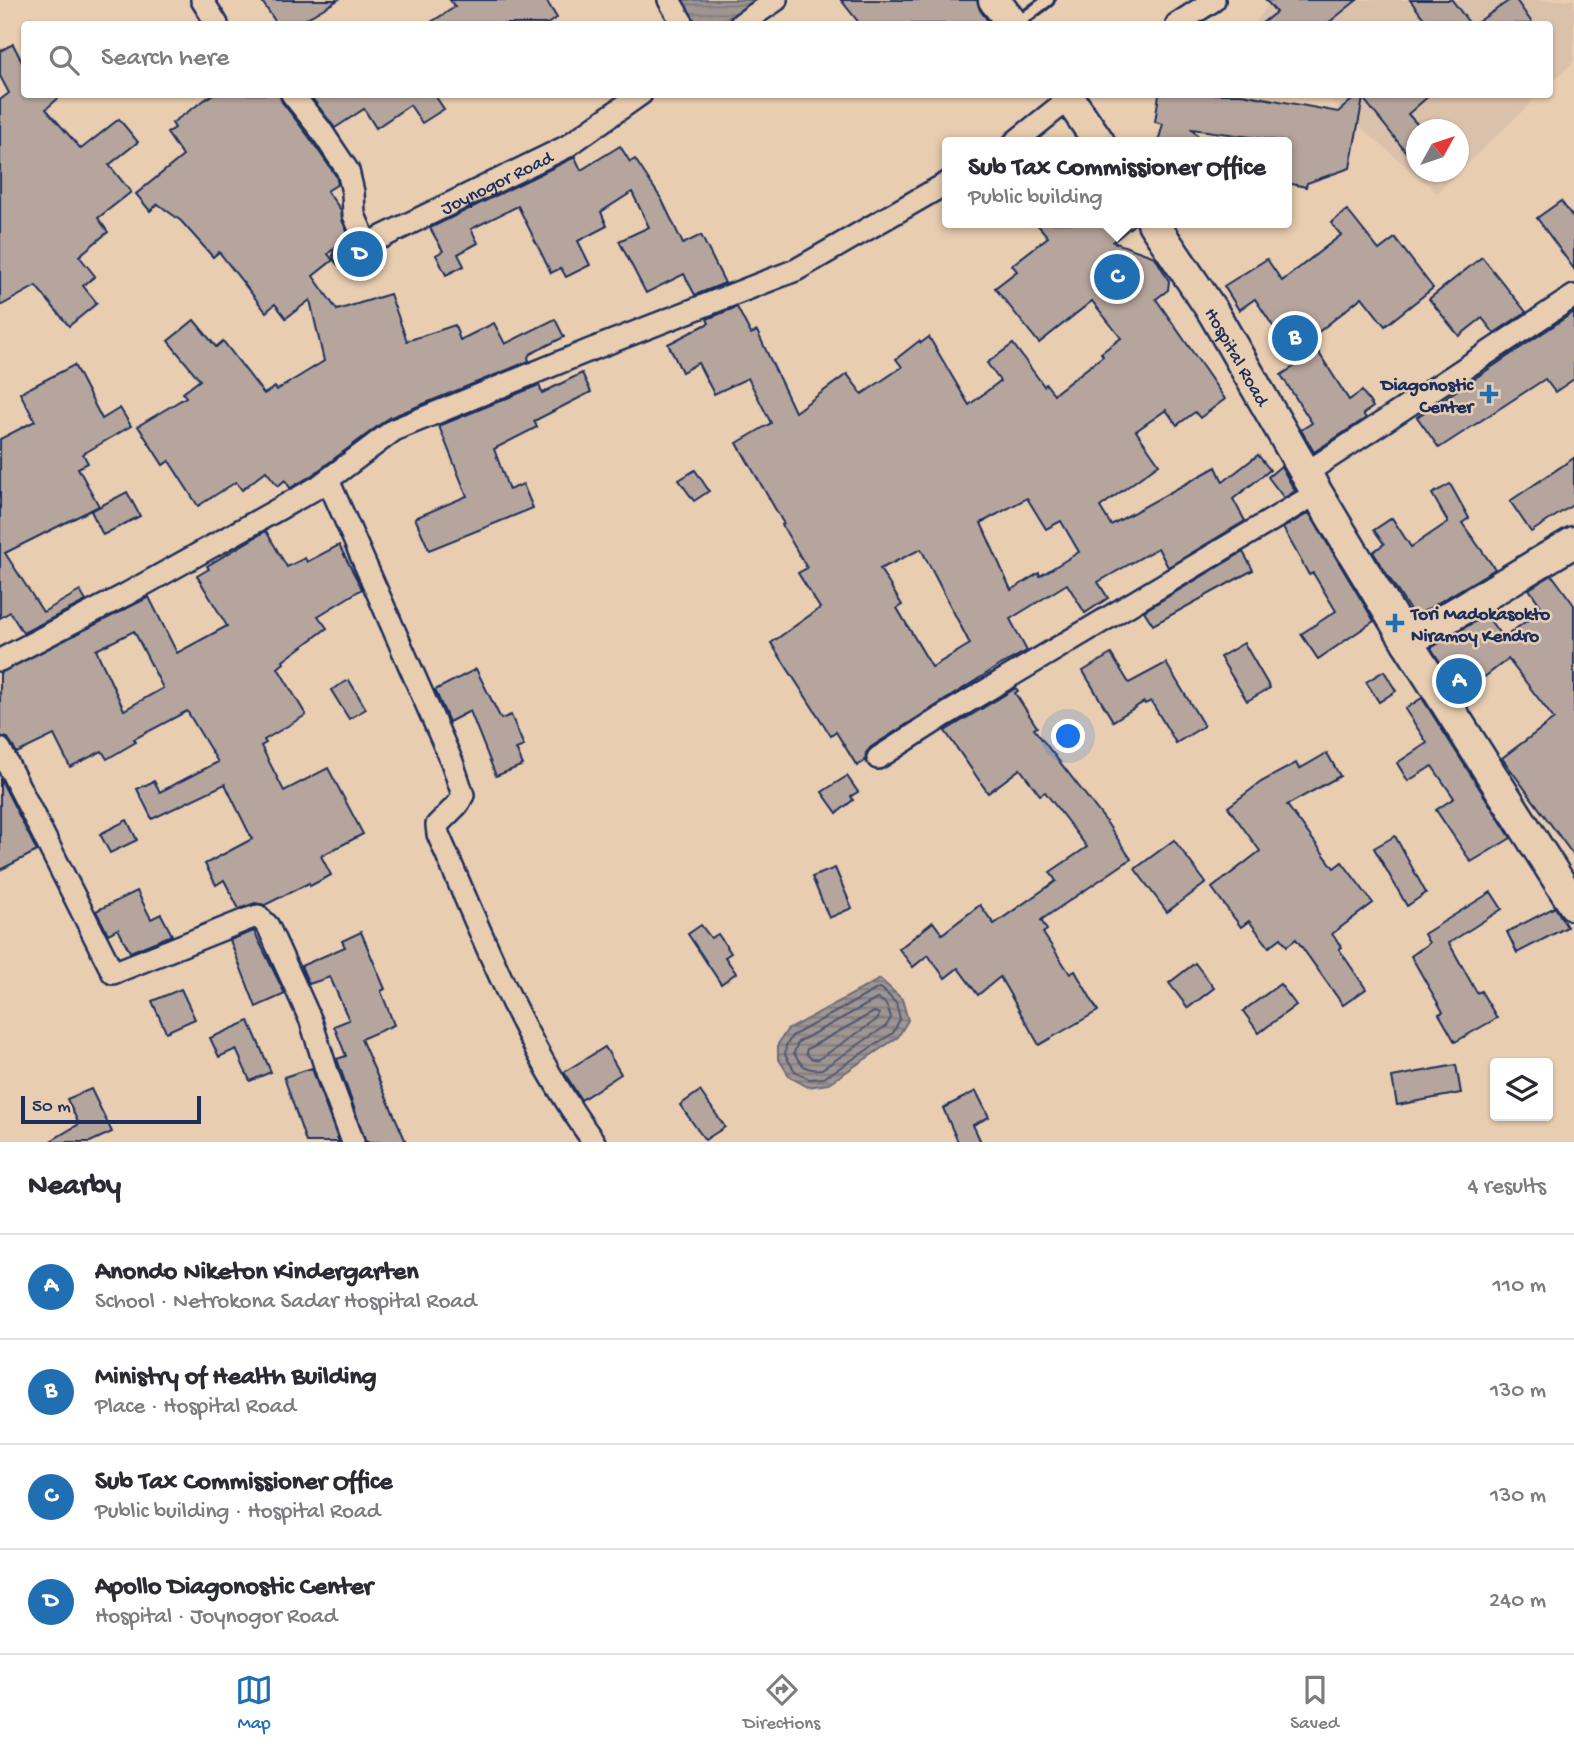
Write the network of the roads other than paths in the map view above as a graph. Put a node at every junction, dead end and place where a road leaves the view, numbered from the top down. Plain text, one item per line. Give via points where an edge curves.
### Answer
1 (202, 0) edge
2 (669, 0) edge
3 (776, 0) edge
4 (995, 0) edge
5 (1048, 0) edge
6 (1214, 0) edge
7 (216, 21) edge
8 (681, 21) edge
9 (745, 21) edge
10 (1012, 21) edge
11 (1018, 21) edge
12 (1182, 21) edge
13 (295, 98) edge
14 (635, 98) edge
15 (1068, 98) edge
16 (1071, 98) edge
17 (1021, 137) edge
18 (1096, 137) edge
19 (942, 186) edge
20 (1156, 228) edge
21 (367, 245) junction
22 (345, 256) dead end
23 (1574, 296) edge
24 (328, 480) junction
25 (1311, 483) junction
26 (1574, 542) edge
27 (1407, 642) junction
28 (0, 660) edge
29 (0, 749) edge
30 (878, 758) dead end
31 (1574, 905) edge
32 (354, 1142) edge
33 (594, 1142) edge

1 - 7 street
2 - 8 street
3 - 9 street
4 - 10 street
5 - 11 lane
6 - 12 street
13 - 21 street via 348,171 354,215
14 - 21 street, Joynogor Road via 566,147
15 - 17 street
16 - 18 street
19 - 24 street via 796,270 394,430
20 - 25 street, Hospital Road via 1213,312
21 - 22 street, Joynogor Road
23 - 25 street
24 - 28 street
24 - 33 street via 463,795 437,825 438,834 517,1014
25 - 27 street, Hospital Road
25 - 30 street
26 - 27 street
27 - 31 street, Hospital Road
29 - 32 street via 113,973 248,919 258,916 263,920 311,1021

